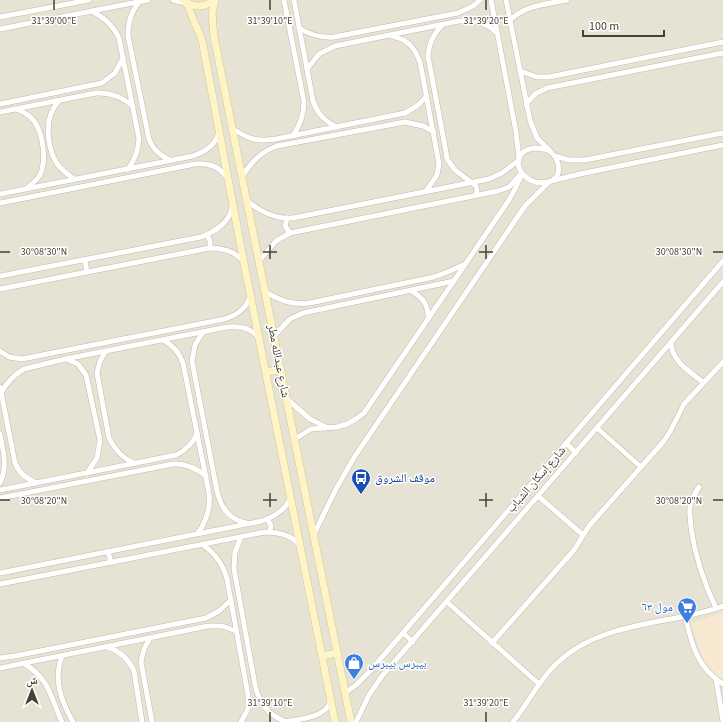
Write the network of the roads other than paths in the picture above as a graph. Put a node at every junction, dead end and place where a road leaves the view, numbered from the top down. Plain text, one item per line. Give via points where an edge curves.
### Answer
1 (89, 0) edge
2 (148, 0) edge
3 (173, 0) edge
4 (214, 0) edge
5 (480, 0) edge
6 (491, 0) edge
7 (506, 0) edge
8 (567, 0) edge
9 (140, 1) junction
10 (286, 1) edge
11 (294, 1) edge
12 (186, 2) edge
13 (47, 8) junction
14 (91, 11) junction
15 (458, 13) junction
16 (0, 18) edge
17 (50, 19) junction
18 (510, 20) junction
19 (459, 21) junction
20 (443, 25) junction
21 (299, 28) junction
22 (0, 29) edge
23 (497, 33) junction
24 (390, 35) junction
25 (128, 36) junction
26 (214, 37) junction
27 (334, 37) junction
28 (119, 38) junction
29 (202, 40) junction
30 (723, 42) edge
31 (336, 46) junction
32 (723, 53) edge
33 (123, 57) junction
34 (428, 60) junction
35 (420, 62) junction
36 (307, 69) junction
37 (520, 71) junction
38 (94, 85) junction
39 (96, 93) junction
40 (427, 96) junction
41 (60, 100) junction
42 (313, 101) junction
43 (304, 102) junction
44 (0, 104) edge
45 (526, 104) junction
46 (133, 106) junction
47 (16, 109) junction
48 (0, 112) edge
49 (398, 115) junction
50 (400, 123) junction
51 (48, 127) junction
52 (337, 127) junction
53 (38, 129) junction
54 (233, 129) junction
55 (219, 130) junction
56 (147, 131) junction
57 (434, 132) junction
58 (139, 133) junction
59 (723, 133) edge
60 (293, 136) junction
61 (276, 139) junction
62 (723, 145) edge
63 (277, 146) junction
64 (446, 152) junction
65 (438, 153) junction
66 (553, 154) junction
67 (53, 155) junction
68 (193, 156) junction
69 (44, 157) junction
70 (519, 159) junction
71 (170, 160) junction
72 (195, 164) junction
73 (128, 169) junction
74 (522, 173) junction
75 (242, 176) junction
76 (74, 180) junction
77 (228, 180) junction
78 (550, 182) junction
79 (472, 183) junction
80 (26, 189) junction
81 (426, 192) junction
82 (0, 194) edge
83 (476, 195) junction
84 (247, 200) junction
85 (232, 202) junction
86 (0, 203) edge
87 (287, 218) junction
88 (290, 233) junction
89 (207, 235) junction
90 (210, 248) junction
91 (85, 260) junction
92 (259, 261) junction
93 (723, 261) edge
94 (466, 263) junction
95 (244, 264) junction
96 (721, 267) edge
97 (87, 272) junction
98 (0, 276) edge
99 (424, 279) junction
100 (454, 281) junction
101 (723, 282) edge
102 (425, 288) junction
103 (0, 289) edge
104 (410, 291) junction
105 (265, 292) junction
106 (250, 295) junction
107 (302, 304) junction
108 (303, 313) junction
109 (226, 319) junction
110 (428, 320) junction
111 (227, 327) junction
112 (203, 332) junction
113 (274, 336) junction
114 (162, 340) junction
115 (260, 340) junction
116 (107, 342) junction
117 (671, 342) junction
118 (0, 351) edge
119 (108, 351) junction
120 (22, 359) junction
121 (65, 359) junction
122 (192, 361) junction
123 (723, 362) edge
124 (183, 363) junction
125 (24, 368) junction
126 (281, 370) junction
127 (266, 372) junction
128 (97, 379) junction
129 (88, 381) junction
130 (703, 382) junction
131 (0, 387) edge
132 (1, 393) junction
133 (287, 399) junction
134 (327, 427) junction
135 (597, 428) junction
136 (197, 433) junction
137 (0, 434) edge
138 (108, 438) junction
139 (294, 439) junction
140 (100, 440) junction
141 (566, 443) junction
142 (576, 453) junction
143 (176, 455) junction
144 (15, 462) junction
145 (134, 463) junction
146 (5, 464) junction
147 (177, 464) junction
148 (641, 467) junction
149 (87, 473) junction
150 (73, 476) junction
151 (206, 476) junction
152 (0, 483) edge
153 (38, 483) junction
154 (75, 484) junction
155 (700, 487) dead end
156 (0, 490) edge
157 (538, 496) junction
158 (0, 498) edge
159 (291, 498) junction
160 (219, 500) junction
161 (210, 501) junction
162 (267, 519) junction
163 (247, 524) junction
164 (270, 532) junction
165 (198, 533) junction
166 (314, 534) junction
167 (583, 535) junction
168 (242, 537) junction
169 (203, 544) junction
170 (301, 548) junction
171 (108, 551) junction
172 (111, 563) junction
173 (0, 572) edge
174 (235, 578) junction
175 (227, 580) junction
176 (0, 584) edge
177 (230, 600) junction
178 (447, 602) junction
179 (723, 606) edge
180 (716, 608) junction
181 (684, 616) junction
182 (206, 618) junction
183 (208, 626) junction
184 (236, 631) junction
185 (403, 633) junction
186 (150, 638) junction
187 (413, 642) junction
188 (492, 643) junction
189 (106, 647) junction
190 (337, 653) junction
191 (62, 656) junction
192 (322, 656) junction
193 (9, 657) junction
194 (0, 658) edge
195 (23, 663) junction
196 (10, 666) junction
197 (0, 668) edge
198 (142, 670) junction
199 (134, 671) junction
200 (716, 679) junction
201 (539, 684) junction
202 (723, 684) edge
203 (255, 685) junction
204 (247, 686) junction
205 (60, 691) junction
206 (345, 693) junction
207 (51, 694) junction
208 (331, 700) junction
209 (150, 716) junction
210 (142, 720) edge
211 (310, 720) edge
212 (723, 721) edge
213 (62, 722) edge
214 (73, 722) edge
215 (152, 722) edge
216 (241, 722) edge
217 (285, 722) edge
218 (335, 722) edge
219 (351, 722) edge
220 (356, 722) edge
221 (513, 722) edge

1 - 13 street
2 - 9 street
3 - 12 street
4 - 12 street via 199,6
4 - 26 street, شارع عبدالله مطر
5 - 15 street
6 - 23 street
7 - 18 street
8 - 18 street via 528,8
9 - 14 street
9 - 25 street via 129,21
10 - 43 street
11 - 21 street
12 - 29 street, شارع عبدالله مطر
13 - 16 street
13 - 17 street
14 - 17 street
14 - 28 street via 111,24
15 - 19 street
15 - 27 street
17 - 22 street
18 - 37 street
19 - 20 street
19 - 23 street via 480,22
20 - 24 street
20 - 34 street via 432,38
21 - 27 street via 319,37
21 - 36 street
23 - 70 street
24 - 31 street
24 - 35 street via 410,45
25 - 28 street
25 - 56 street
26 - 29 street via 209,34
26 - 54 street, شارع عبدالله مطر
27 - 31 street via 331,41
28 - 33 street
29 - 55 street, شارع عبدالله مطر
30 - 37 street via 549,77 537,77
31 - 36 street via 319,54
32 - 45 street via 547,88 535,94
33 - 38 street via 118,69 109,78
33 - 46 street
34 - 35 street via 423,59
34 - 64 street
35 - 40 street
36 - 42 street
37 - 45 street
38 - 39 street
38 - 44 street
39 - 41 street
39 - 46 street via 120,97
40 - 49 street via 411,110
40 - 57 street
41 - 47 street
41 - 51 street via 51,112
42 - 43 street via 309,105
42 - 52 street via 319,114
43 - 60 street via 303,116
45 - 66 street via 537,138
46 - 58 street
47 - 48 street
47 - 53 street via 29,116
49 - 50 street via 401,118
49 - 52 street
50 - 57 street via 418,124
50 - 63 street
51 - 53 street
51 - 67 street
52 - 60 street
53 - 69 street
54 - 61 street via 256,140
54 - 75 street, شارع عبدالله مطر
55 - 68 street via 210,147
55 - 77 street, شارع عبدالله مطر
56 - 58 street
56 - 71 street via 152,146
57 - 65 street
58 - 73 street via 137,152
59 - 66 street via 585,160 569,160
60 - 61 street
61 - 63 street via 273,143
62 - 78 street
63 - 75 street via 257,157
64 - 65 street
64 - 79 street via 455,170
65 - 81 street via 438,170
66 - 70 street via 540,148 530,148
66 - 78 street via 559,170
67 - 69 street
67 - 76 street via 61,169
68 - 71 street
68 - 72 street
69 - 80 street via 40,175
70 - 74 street via 518,166
70 - 79 street via 496,176
71 - 73 street
72 - 77 street via 214,166 224,173
72 - 86 street
73 - 76 street
74 - 78 street via 534,182
74 - 83 street via 509,187
74 - 94 street via 513,194
75 - 84 street, شارع عبدالله مطر
76 - 80 street
77 - 85 street, شارع عبدالله مطر
78 - 166 street via 525,206 375,426 346,472
79 - 81 street
79 - 83 street via 477,188
80 - 82 street
81 - 87 street
83 - 88 street
84 - 85 street
84 - 87 street via 266,214
84 - 92 street, شارع عبدالله مطر
85 - 89 street via 232,212 227,219
85 - 95 street, شارع عبدالله مطر
87 - 88 street via 285,226
88 - 92 street via 276,241
89 - 90 street
89 - 91 street
90 - 95 street via 233,253
90 - 97 street
91 - 97 street
91 - 98 street
92 - 105 street, شارع عبدالله مطر
93 - 96 street, شارع إسكان الشباب
94 - 99 street via 442,275
94 - 100 street
95 - 106 street, شارع عبدالله مطر
96 - 141 street, شارع إسكان الشباب
97 - 103 street
99 - 102 street
99 - 107 street
100 - 102 street
100 - 110 street
101 - 117 street, شارع إسكان الشباب
102 - 104 street
104 - 108 street
104 - 110 street via 417,294 427,305
105 - 107 street via 287,302
105 - 113 street, شارع عبدالله مطر
106 - 109 street via 245,307
106 - 115 street, شارع عبدالله مطر
107 - 108 street via 300,309
108 - 113 street via 290,319
109 - 111 street
109 - 116 street
110 - 134 street via 364,413 347,424
111 - 112 street
111 - 115 street via 235,326 250,330
112 - 114 street
112 - 122 street via 195,345
113 - 126 street, شارع عبدالله مطر
114 - 119 street
114 - 124 street via 173,346
115 - 127 street, شارع عبدالله مطر
116 - 119 street
116 - 120 street
117 - 130 street via 677,359
117 - 135 street, شارع إسكان الشباب
118 - 120 street via 9,357
119 - 121 street
119 - 128 street via 100,361
120 - 125 street via 21,365
121 - 125 street
121 - 129 street via 78,364
122 - 124 street
122 - 160 street
123 - 130 street
124 - 136 street
125 - 132 street via 8,381
126 - 127 street
126 - 133 street, شارع عبدالله مطر
127 - 159 street, شارع عبدالله مطر
128 - 129 street via 92,378
128 - 138 street
129 - 140 street
130 - 148 street via 684,404 668,435
131 - 132 street
132 - 144 street
133 - 134 street via 310,419
133 - 139 street, شارع عبدالله مطر
134 - 139 street via 311,429
135 - 142 street, شارع إسكان الشباب
135 - 148 street
136 - 143 street via 190,447
136 - 151 street
137 - 146 street
138 - 140 street
138 - 145 street via 122,456
139 - 166 street, شارع عبدالله مطر
140 - 149 street via 97,458
141 - 142 street
141 - 185 street, شارع إسكان الشباب
142 - 157 street, شارع إسكان الشباب
143 - 145 street
143 - 147 street
144 - 146 street via 11,465
144 - 153 street via 21,474
145 - 149 street
146 - 152 street
147 - 151 street via 196,468
147 - 154 street
148 - 167 street
149 - 150 street
150 - 153 street
150 - 154 street
151 - 161 street
153 - 156 street
154 - 158 street
155 - 180 street via 690,505 691,523 700,569
157 - 167 street
157 - 178 street, شارع إسكان الشباب
159 - 162 street via 284,508
159 - 170 street, شارع عبدالله مطر
160 - 161 street via 215,503
160 - 163 street via 233,518
161 - 165 street via 207,518
162 - 163 street
162 - 164 street via 271,525
163 - 165 street
164 - 168 street
164 - 170 street via 291,538 298,542
165 - 171 street
166 - 190 street, شارع عبدالله مطر
167 - 188 street via 574,550
168 - 169 street
168 - 174 street via 234,556
169 - 172 street
169 - 175 street via 221,563
170 - 192 street, شارع عبدالله مطر
171 - 172 street
171 - 173 street
172 - 176 street
174 - 175 street via 230,577
174 - 203 street
175 - 177 street
177 - 182 street via 219,611
177 - 184 street
178 - 187 street, شارع إسكان الشباب
178 - 188 street
179 - 180 street
180 - 181 street
181 - 200 street via 698,658
181 - 201 street via 635,626 590,641 565,656
182 - 183 street
182 - 193 street
183 - 184 street via 222,626
183 - 186 street
184 - 204 street
185 - 187 street
185 - 206 street, شارع إسكان الشباب via 364,678
186 - 189 street
186 - 198 street via 142,656
187 - 220 street, شارع إسكان الشباب via 375,686
188 - 201 street
189 - 191 street
189 - 199 street via 114,649 126,658
190 - 192 street
190 - 206 street, شارع عبدالله مطر
191 - 195 street
191 - 205 street via 57,677
192 - 208 street, شارع عبدالله مطر
193 - 194 street
193 - 196 street
195 - 196 street
195 - 207 street via 37,673
196 - 197 street
198 - 199 street via 139,668
198 - 209 street
199 - 210 street
200 - 202 street
200 - 212 street
201 - 221 street
203 - 204 street
203 - 217 street via 265,708
204 - 216 street via 248,709
205 - 207 street
205 - 214 street
206 - 219 street, شارع عبدالله مطر
207 - 213 street
208 - 211 street via 325,709
208 - 218 street, شارع عبدالله مطر
209 - 210 street
209 - 215 street
211 - 217 street

